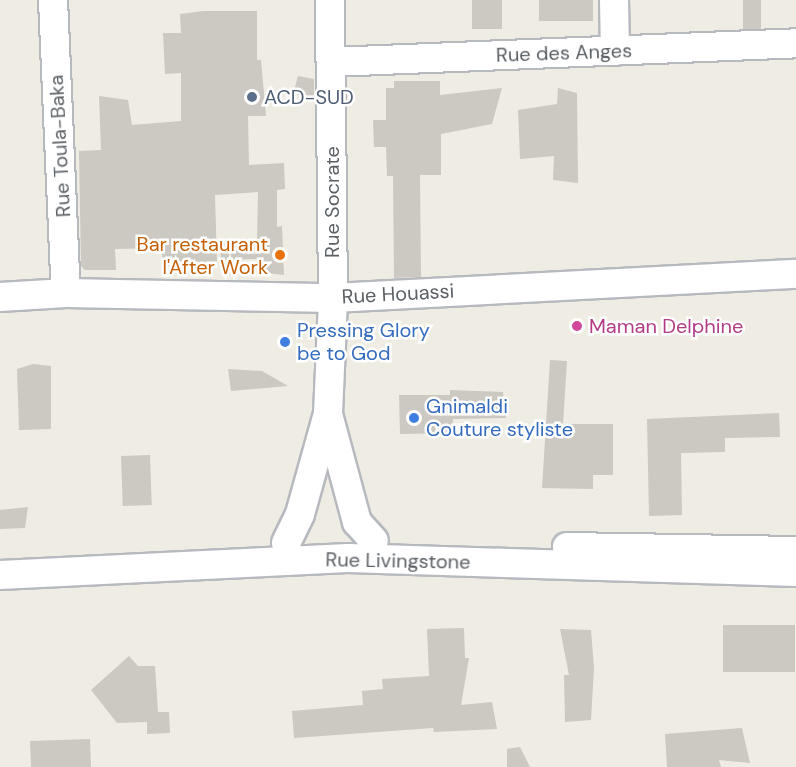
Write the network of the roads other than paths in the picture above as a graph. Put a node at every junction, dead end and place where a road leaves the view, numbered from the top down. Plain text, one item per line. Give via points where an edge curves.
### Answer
1 (53, 0) edge
2 (330, 0) edge
3 (614, 0) edge
4 (796, 43) edge
5 (615, 51) junction
6 (331, 62) junction
7 (796, 274) edge
8 (66, 293) junction
9 (0, 297) edge
10 (333, 298) junction
11 (327, 414) junction
12 (286, 543) junction
13 (356, 546) junction
14 (796, 551) edge
15 (0, 555) edge
16 (796, 572) edge
17 (0, 575) edge

1 - 8 street, Rue Toula-Baka
2 - 6 street, Rue Socrate
3 - 5 street
4 - 5 street, Rue des Anges
5 - 6 street, Rue des Anges
6 - 10 street, Rue Socrate
7 - 10 street, Rue Houassi
8 - 9 street, Rue Houassi
8 - 10 street, Rue Houassi
10 - 11 street, Rue Socrate
11 - 12 street via 300,514
11 - 13 street via 357,522
12 - 13 street, Rue Livingstone
12 - 15 street, Rue Livingstone
13 - 14 street, Rue Livingstone
13 - 16 street, Rue Livingstone
13 - 17 street, Rue Livingstone

